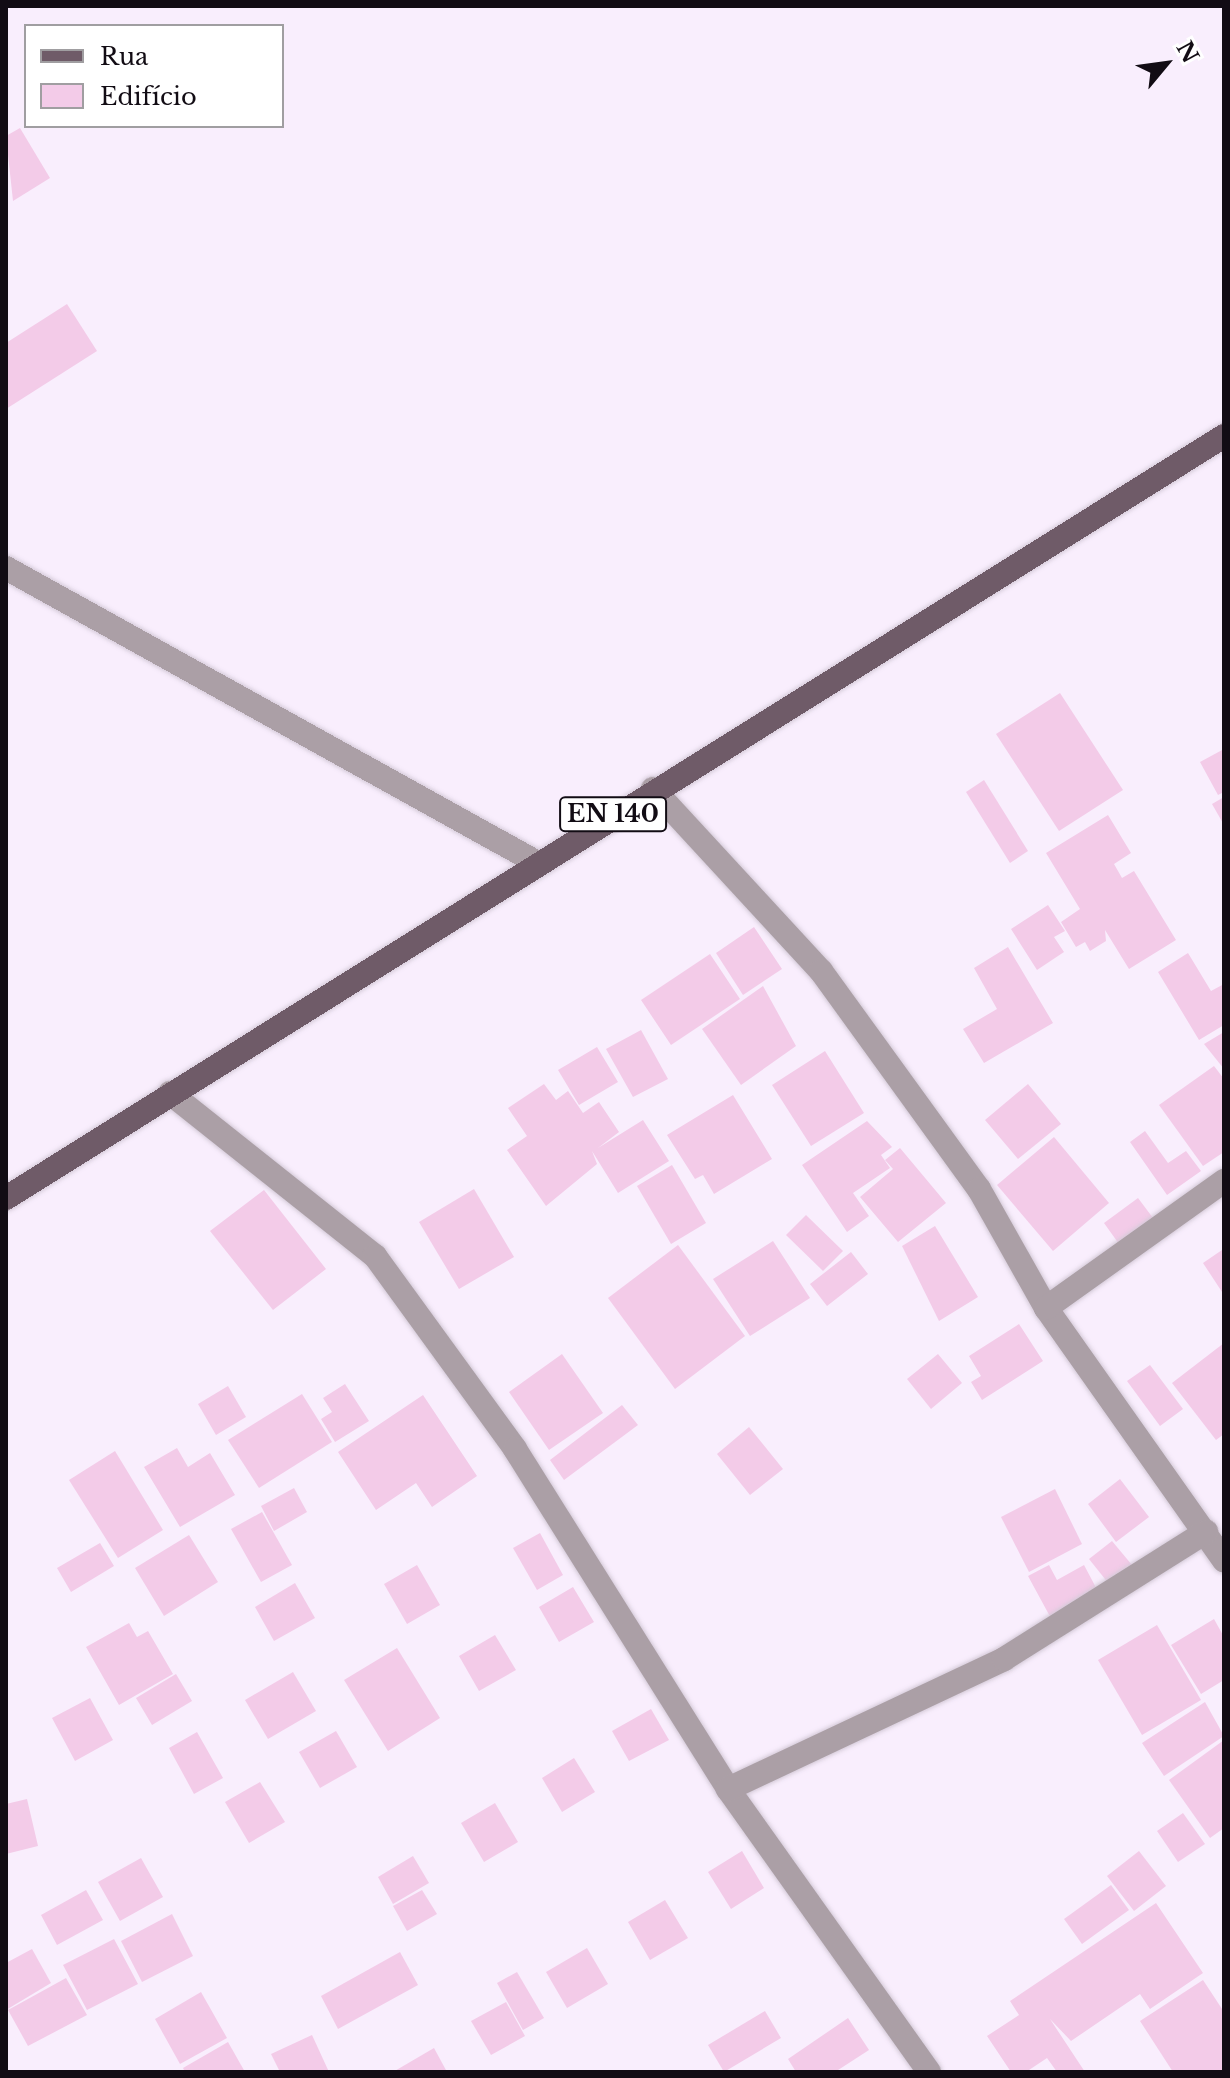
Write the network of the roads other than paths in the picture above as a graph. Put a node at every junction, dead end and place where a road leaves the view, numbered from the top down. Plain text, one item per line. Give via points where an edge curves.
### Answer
1 (1224, 436) edge
2 (6, 568) edge
3 (653, 789) junction
4 (536, 862) junction
5 (170, 1093) junction
6 (1224, 1181) edge
7 (6, 1198) edge
8 (1046, 1308) junction
9 (1206, 1532) junction
10 (1224, 1560) edge
11 (728, 1789) junction
12 (929, 2072) edge

1 - 3 main road, EN 140
2 - 4 street
3 - 4 main road, EN 140
3 - 8 street via 821,971 979,1189
4 - 5 main road, EN 140
5 - 7 main road, EN 140
5 - 11 street via 375,1256 515,1449
6 - 8 street
8 - 9 street
9 - 10 street
9 - 11 street via 1004,1659
11 - 12 street

